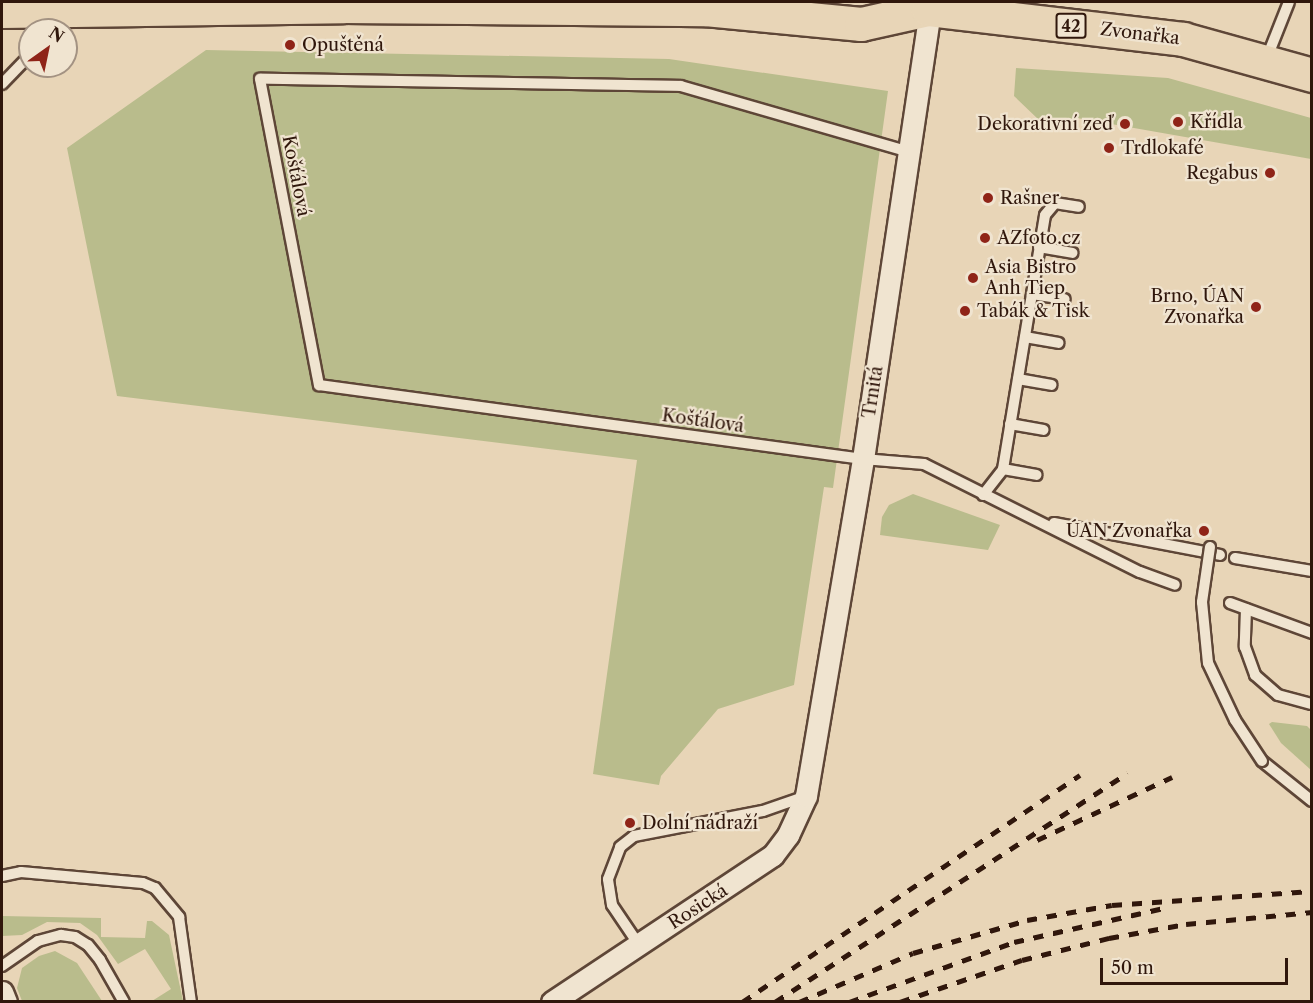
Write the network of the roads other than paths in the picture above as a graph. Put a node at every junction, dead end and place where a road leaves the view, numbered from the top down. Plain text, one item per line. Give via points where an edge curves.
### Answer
1 (1289, 2) edge
2 (925, 4) edge
3 (2, 10) edge
4 (1265, 61) junction
5 (18, 67) edge
6 (1311, 75) edge
7 (2, 84) edge
8 (906, 151) junction
9 (1079, 207) dead end
10 (1039, 247) junction
11 (1072, 253) dead end
12 (1032, 294) junction
13 (1065, 299) dead end
14 (1024, 337) junction
15 (1058, 343) dead end
16 (1018, 379) junction
17 (1051, 384) dead end
18 (1010, 424) junction
19 (1043, 430) dead end
20 (863, 459) junction
21 (1003, 469) junction
22 (1036, 475) dead end
23 (983, 495) junction
24 (1039, 520) junction
25 (1210, 547) dead end
26 (1220, 555) dead end
27 (1236, 558) dead end
28 (1311, 571) edge
29 (1175, 585) dead end
30 (1230, 603) dead end
31 (1246, 609) junction
32 (1311, 633) edge
33 (1311, 704) edge
34 (807, 789) junction
35 (1311, 801) edge
36 (2, 876) edge
37 (639, 945) junction
38 (2, 966) edge
39 (2, 992) edge
40 (6, 1002) edge
41 (124, 1002) edge
42 (191, 1002) edge
43 (552, 1002) edge

1 - 4 lane
2 - 3 main road, 42 via 861,24 705,9 333,6 68,16
2 - 4 main road, Zvonařka / 42 via 1183,39
2 - 8 street, Trnitá
4 - 6 main road, Zvonařka / 42
5 - 7 lane
8 - 20 street, Trnitá
8 - 20 lane, Košťálová via 681,86 260,79 319,385
9 - 10 lane via 1055,203 1048,207
10 - 11 lane
10 - 12 lane
12 - 13 lane
12 - 14 lane
14 - 15 lane
14 - 16 lane
16 - 17 lane
16 - 18 lane
18 - 19 lane
18 - 21 lane
20 - 23 lane via 924,464
20 - 34 street, Trnitá
21 - 22 lane
21 - 23 lane
23 - 24 lane
24 - 26 lane
24 - 29 lane via 1140,572
25 - 35 lane, bridge via 1202,602 1208,663 1235,720 1262,761
27 - 28 lane
30 - 31 lane
31 - 32 lane
31 - 33 lane via 1245,647 1255,675 1278,695
34 - 37 street, Rosická via 788,835 773,855
34 - 37 lane via 763,811 634,836 620,847 608,879 612,905
36 - 42 lane via 21,872 143,883 155,888 179,917
37 - 43 street, Rosická
38 - 41 lane via 38,941 75,937 100,960
39 - 40 street

